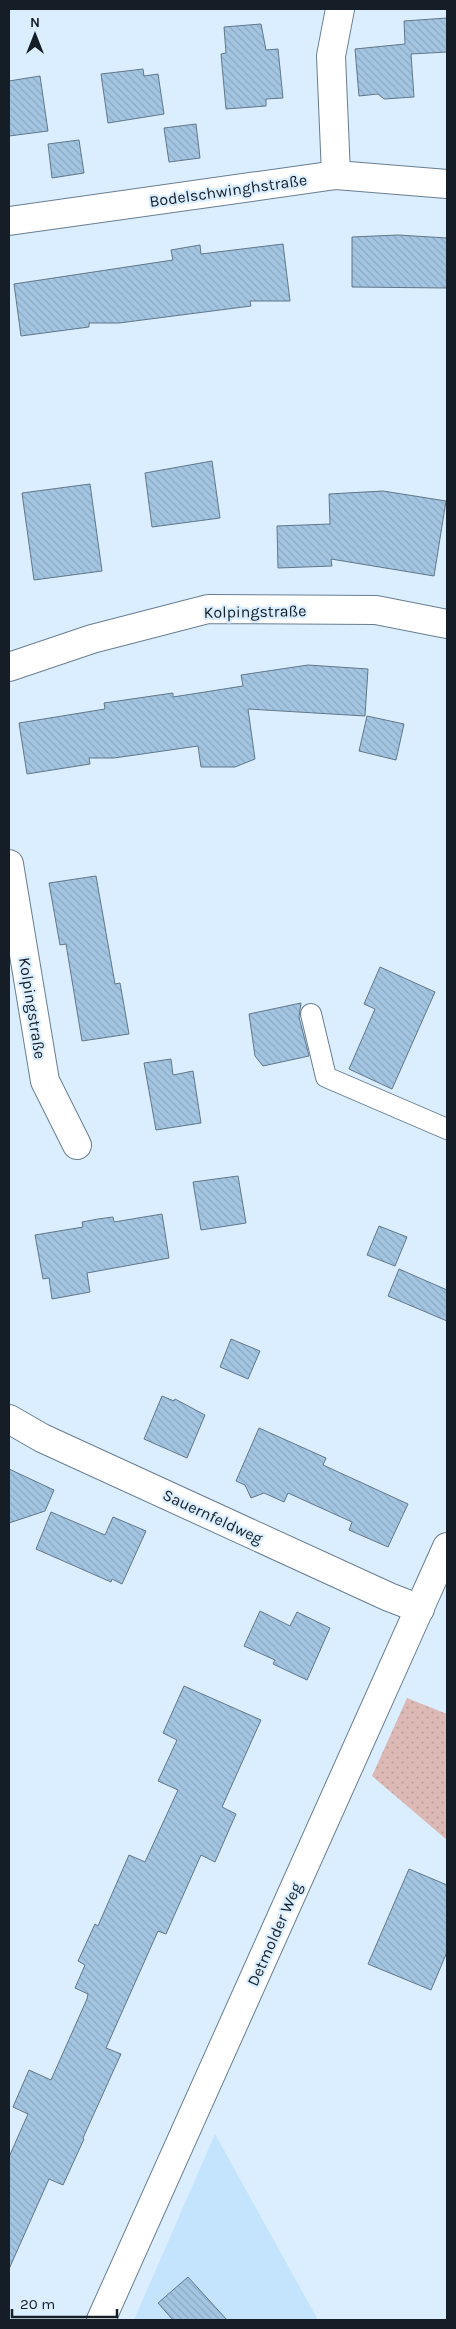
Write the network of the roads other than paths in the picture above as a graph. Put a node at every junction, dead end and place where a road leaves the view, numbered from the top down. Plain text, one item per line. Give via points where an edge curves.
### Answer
1 (340, 9) edge
2 (336, 175) junction
3 (447, 184) edge
4 (9, 221) edge
5 (447, 624) edge
6 (9, 667) edge
7 (9, 864) edge
8 (311, 1014) dead end
9 (447, 1129) edge
10 (77, 1146) dead end
11 (9, 1419) edge
12 (447, 1547) edge
13 (420, 1609) junction
14 (101, 2320) edge

1 - 2 street via 331,56
2 - 3 street, Bodelschwinghstraße
2 - 4 street, Bodelschwinghstraße
5 - 6 street, Kolpingstraße via 376,610 208,609 92,639
7 - 10 street, Kolpingstraße via 45,1081
8 - 9 lane via 326,1077
11 - 13 street, Sauernfeldweg via 51,1442
12 - 13 street, Detmolder Weg
13 - 14 street, Detmolder Weg

